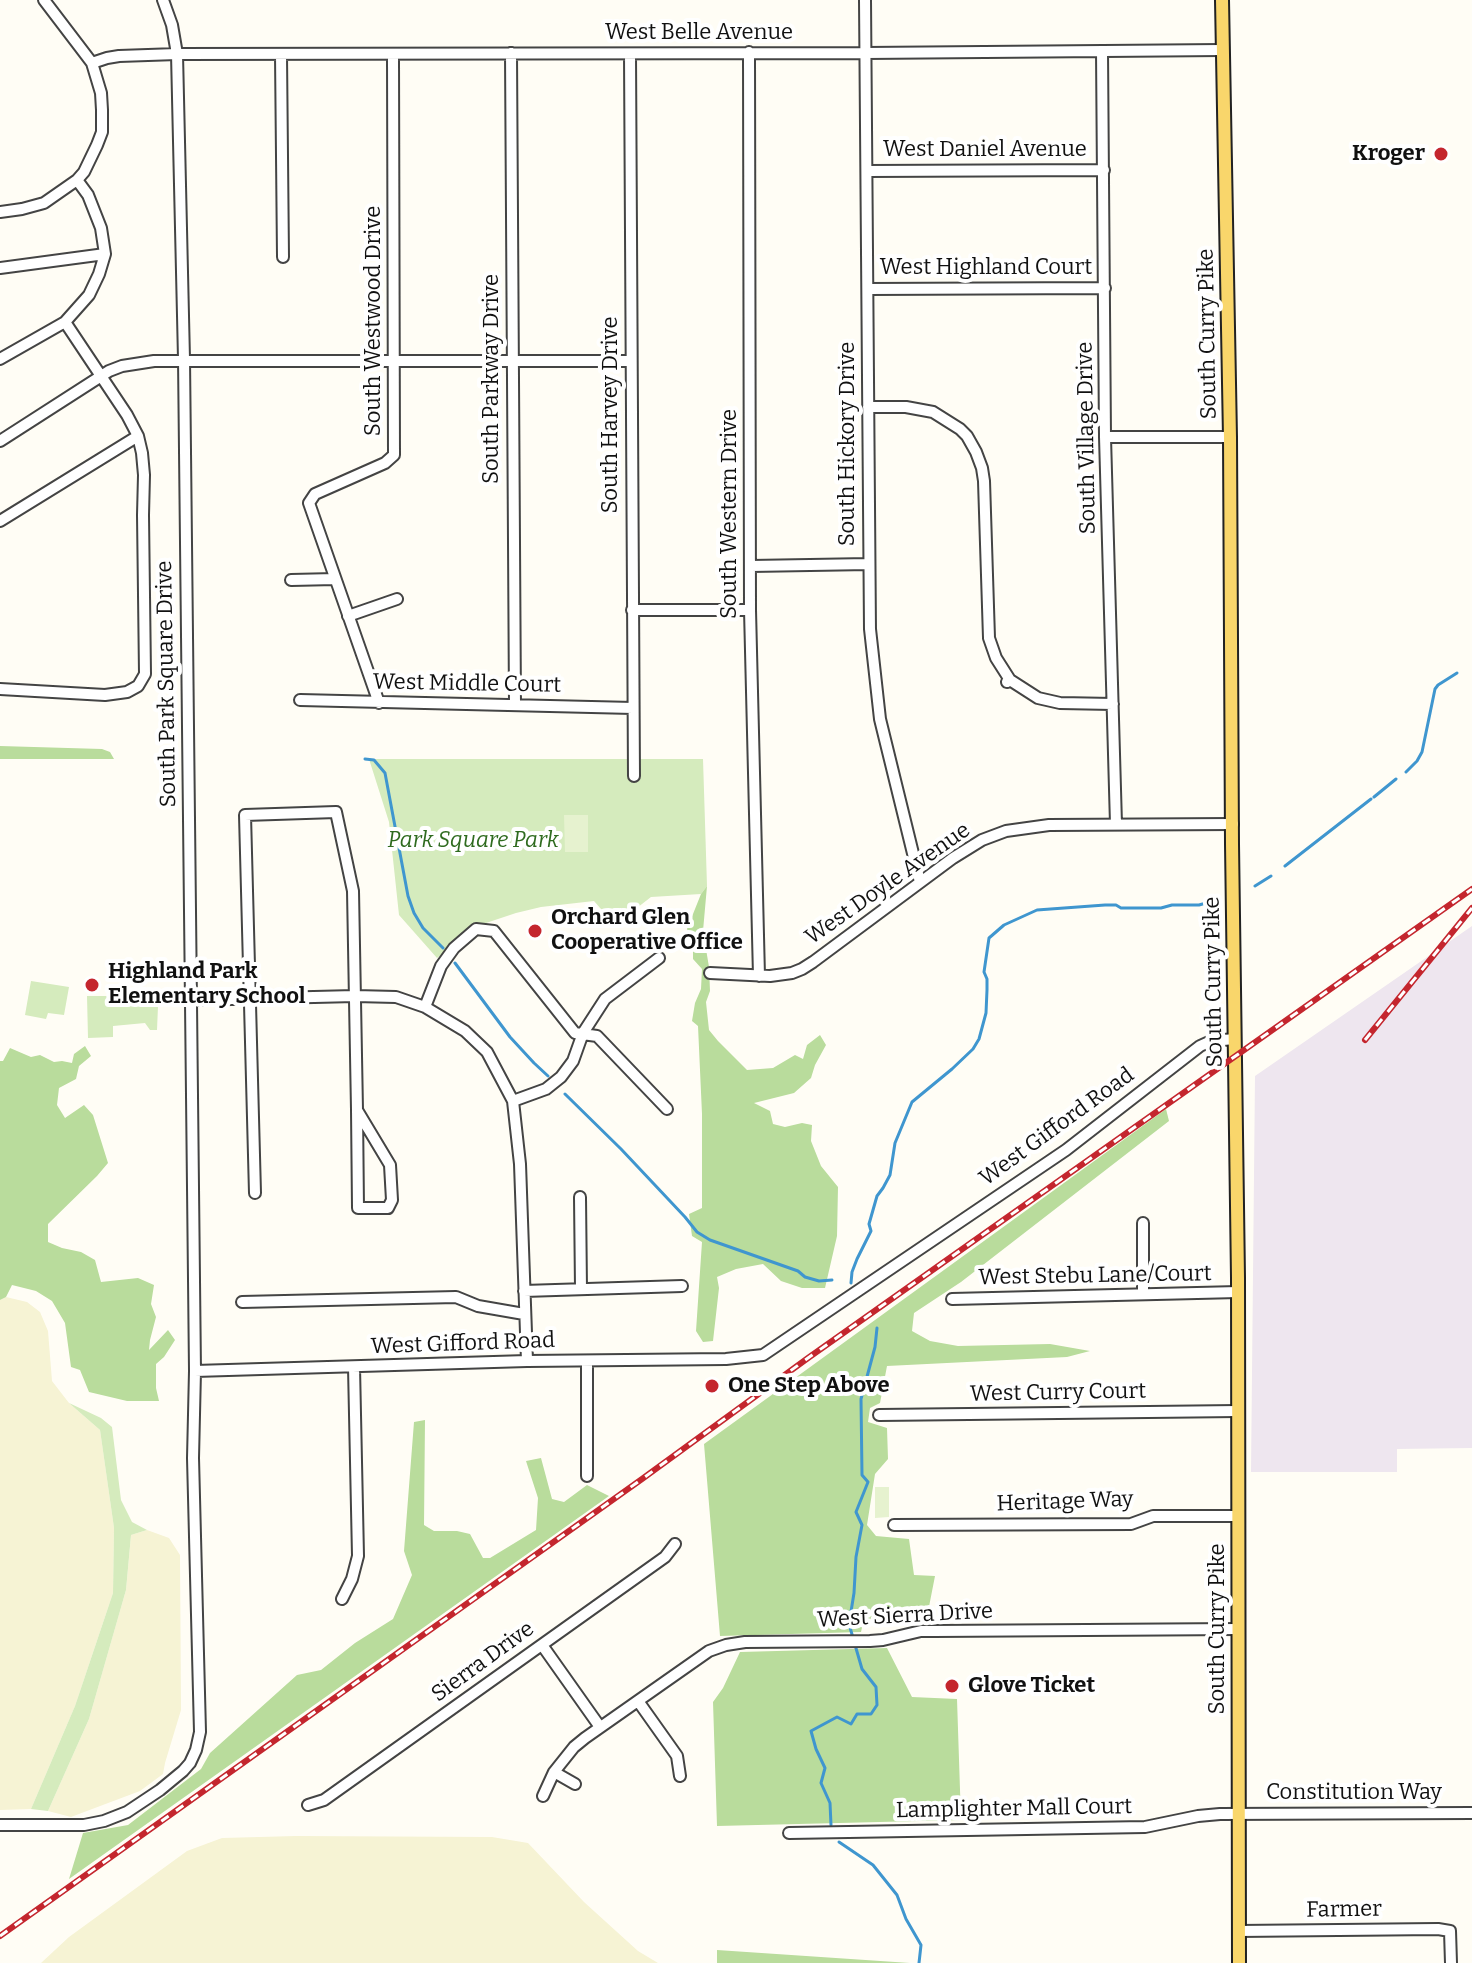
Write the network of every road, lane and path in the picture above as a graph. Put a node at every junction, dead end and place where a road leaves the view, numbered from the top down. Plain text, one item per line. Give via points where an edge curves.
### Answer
1 (44, 0) edge
2 (163, 0) edge
3 (865, 0) edge
4 (1222, 0) edge
5 (1222, 50) junction
6 (1102, 51) junction
7 (749, 52) junction
8 (511, 53) junction
9 (866, 53) junction
10 (177, 54) junction
11 (630, 54) junction
12 (281, 55) junction
13 (393, 55) junction
14 (92, 63) junction
15 (1104, 170) junction
16 (867, 171) junction
17 (77, 180) junction
18 (0, 212) edge
19 (105, 254) junction
20 (283, 257) dead end
21 (0, 268) edge
22 (1105, 288) junction
23 (868, 289) junction
24 (65, 322) junction
25 (0, 359) edge
26 (184, 359) junction
27 (394, 360) junction
28 (631, 361) junction
29 (512, 362) junction
30 (101, 377) junction
31 (868, 407) junction
32 (138, 436) junction
33 (1105, 437) junction
34 (1230, 437) junction
35 (0, 441) edge
36 (0, 521) edge
37 (869, 564) junction
38 (751, 566) junction
39 (335, 579) junction
40 (291, 580) dead end
41 (397, 599) dead end
42 (632, 610) junction
43 (750, 610) junction
44 (348, 616) junction
45 (0, 689) edge
46 (300, 700) dead end
47 (379, 703) junction
48 (1113, 704) junction
49 (515, 705) junction
50 (633, 708) junction
51 (634, 776) dead end
52 (1116, 824) junction
53 (1233, 824) junction
54 (920, 882) junction
55 (659, 958) dead end
56 (710, 973) dead end
57 (759, 976) junction
58 (355, 996) junction
59 (251, 999) junction
60 (191, 1000) junction
61 (425, 1007) junction
62 (583, 1033) junction
63 (1235, 1039) junction
64 (513, 1101) junction
65 (667, 1109) dead end
66 (357, 1110) junction
67 (255, 1193) dead end
68 (580, 1197) dead end
69 (1143, 1223) dead end
70 (682, 1286) dead end
71 (581, 1289) junction
72 (524, 1291) junction
73 (1238, 1292) junction
74 (1143, 1294) junction
75 (952, 1299) dead end
76 (242, 1302) dead end
77 (524, 1314) junction
78 (527, 1361) junction
79 (587, 1361) junction
80 (354, 1367) junction
81 (195, 1371) junction
82 (1238, 1411) junction
83 (879, 1415) dead end
84 (587, 1476) dead end
85 (1238, 1516) junction
86 (894, 1525) dead end
87 (675, 1544) dead end
88 (342, 1599) dead end
89 (1239, 1629) junction
90 (542, 1645) junction
91 (638, 1701) junction
92 (600, 1727) junction
93 (554, 1772) junction
94 (680, 1776) dead end
95 (575, 1784) dead end
96 (543, 1796) dead end
97 (308, 1805) dead end
98 (1237, 1813) junction
99 (1472, 1813) edge
100 (0, 1825) edge
101 (789, 1833) dead end
102 (1238, 1931) junction
103 (1239, 1963) edge
104 (1451, 1963) edge

1 - 14 street
2 - 10 street, South Park Square Drive
3 - 9 street, South Hickory Drive
4 - 5 main road, South Curry Pike
5 - 6 street, West Belle Avenue
5 - 34 main road, South Curry Pike
6 - 9 street, West Belle Avenue
6 - 15 street, South Village Drive
7 - 9 street, West Belle Avenue
7 - 11 street, West Belle Avenue
7 - 38 street, South Western Drive
8 - 11 street, West Belle Avenue
8 - 13 street, West Belle Avenue
8 - 29 street, South Parkway Drive
9 - 16 street, South Hickory Drive
10 - 12 street, West Belle Avenue
10 - 14 street, West Belle Avenue via 119,56
10 - 26 street, South Park Square Drive
11 - 28 street, South Harvey Drive
12 - 13 street, West Belle Avenue
12 - 20 street
13 - 27 street, South Westwood Drive
14 - 17 street via 101,93 102,132
15 - 16 street, West Daniel Avenue
15 - 22 street, South Village Drive
16 - 23 street, South Hickory Drive
17 - 18 street via 44,203
17 - 19 street via 94,208
19 - 21 street
19 - 24 street via 89,295
22 - 23 street, West Highland Court
22 - 33 street, South Village Drive
23 - 31 street, South Hickory Drive
24 - 25 street
24 - 30 street
26 - 27 street
26 - 30 street via 122,366
26 - 60 street, South Park Square Drive
27 - 29 street
27 - 39 street, South Westwood Drive via 392,458 310,499
28 - 29 street
28 - 42 street, South Harvey Drive
29 - 49 street, South Parkway Drive
30 - 32 street
30 - 35 street
31 - 37 street, South Hickory Drive
31 - 48 street via 925,410 961,428 972,444 984,481 989,634 1009,681 1038,698 1060,703
32 - 36 street
32 - 45 street via 144,475 145,674 127,692 105,695
33 - 34 street
33 - 48 street, South Village Drive
34 - 53 main road, South Curry Pike
37 - 38 street
37 - 54 street, South Hickory Drive via 877,702
38 - 43 street, South Western Drive
39 - 40 street
39 - 44 street, South Westwood Drive
41 - 44 street
42 - 43 street
42 - 50 street, South Harvey Drive
43 - 57 street, South Western Drive
44 - 47 street, South Westwood Drive
46 - 47 street, West Middle Court
47 - 49 street, West Middle Court
48 - 52 street, South Village Drive
49 - 50 street, West Middle Court
50 - 51 street, South Harvey Drive
52 - 53 street, West Doyle Avenue
52 - 54 street, West Doyle Avenue via 1006,831 982,840
53 - 63 main road, South Curry Pike
54 - 57 street, West Doyle Avenue via 813,962 792,973
55 - 62 street via 605,999
56 - 57 street, West Doyle Avenue
58 - 59 street
58 - 59 street via 353,891 336,812 245,815
58 - 61 street via 396,997
58 - 66 street
59 - 60 street
59 - 67 street
60 - 81 street, South Park Square Drive
61 - 62 street via 454,948 476,929 494,931 575,1033
61 - 64 street via 465,1031 487,1052
62 - 64 street via 561,1077 546,1089
62 - 65 street via 597,1036
63 - 73 main road, South Curry Pike
63 - 79 street, West Gifford Road via 1200,1046 1066,1150 763,1355
64 - 72 street
66 - 66 street via 390,1165 388,1208 358,1208
68 - 71 street
69 - 74 street
70 - 71 street
71 - 72 street
72 - 77 street
73 - 74 street, West Stebu Lane/Court
73 - 82 main road, South Curry Pike
74 - 75 street, West Stebu Lane/Court
76 - 77 street via 456,1297
77 - 78 street
78 - 79 street, West Gifford Road
78 - 80 street, West Gifford Road
79 - 84 street
80 - 81 street, West Gifford Road
80 - 88 street via 358,1556
81 - 100 street via 200,1732 196,1750 173,1780 115,1817 84,1825
82 - 83 street, West Curry Court
82 - 85 main road, South Curry Pike
85 - 86 street, Heritage Way via 1153,1516 1131,1524
85 - 89 main road, South Curry Pike
87 - 90 street, Sierra Drive via 665,1557
89 - 91 street, West Sierra Drive via 921,1631 883,1640 736,1642 709,1651
89 - 98 main road, South Curry Pike
90 - 92 street
90 - 97 street, Sierra Drive via 324,1800
91 - 92 street, West Sierra Drive
91 - 94 street via 677,1756
92 - 93 street, West Sierra Drive
93 - 95 street
93 - 96 street, West Sierra Drive
98 - 99 street, Constitution Way
98 - 101 street, Lamplighter Mall Court via 1145,1827
98 - 102 main road, South Curry Pike
102 - 103 main road, South Curry Pike
102 - 104 street, Farmer via 1438,1929 1450,1931

